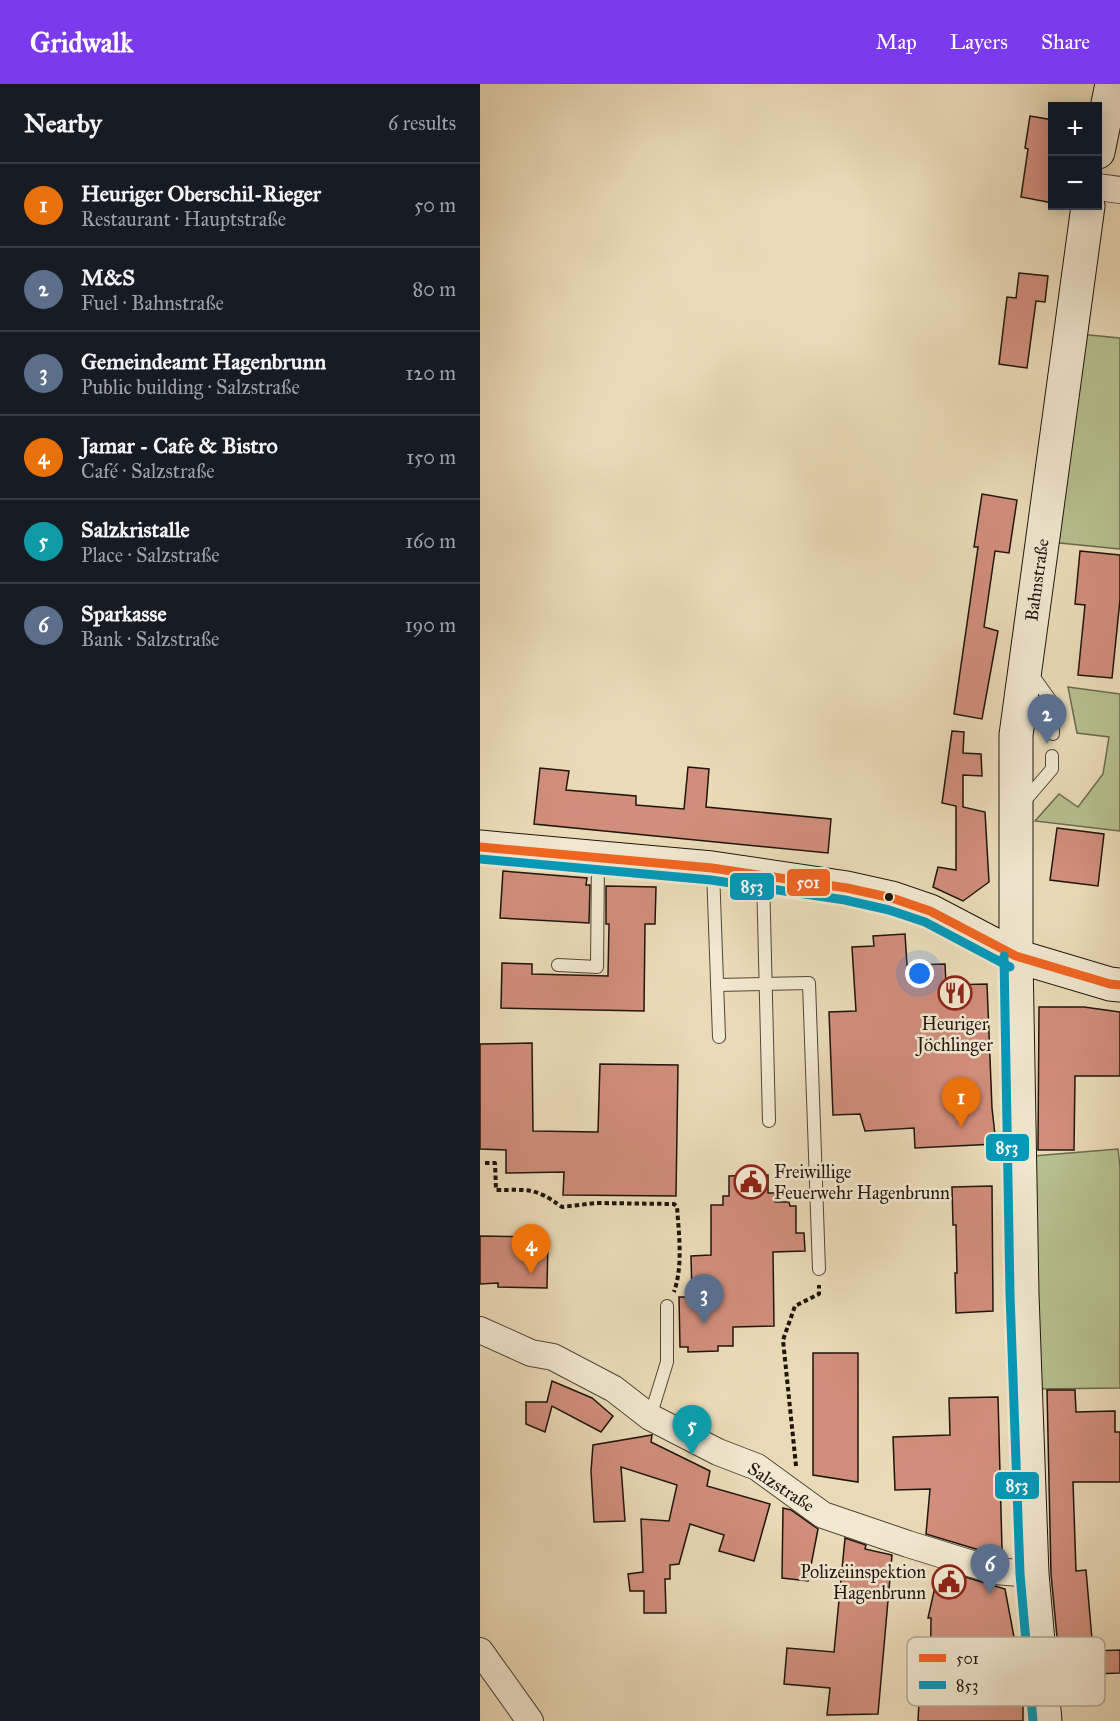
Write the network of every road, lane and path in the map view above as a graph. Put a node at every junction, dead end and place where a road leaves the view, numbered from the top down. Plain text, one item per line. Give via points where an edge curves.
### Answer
1 (1112, 84) edge
2 (1102, 133) edge
3 (1102, 188) edge
4 (1120, 190) edge
5 (1087, 210) edge
6 (1025, 665) junction
7 (1053, 734) dead end
8 (1052, 756) dead end
9 (1016, 812) junction
10 (480, 847) edge
11 (598, 858) junction
12 (712, 868) junction
13 (763, 876) junction
14 (1016, 956) junction
15 (558, 965) dead end
16 (766, 984) junction
17 (717, 985) junction
18 (1120, 985) edge
19 (719, 1037) dead end
20 (769, 1120) dead end
21 (484, 1163) dead end
22 (819, 1269) dead end
23 (819, 1294) dead end
24 (667, 1306) joint
25 (480, 1330) edge
26 (650, 1417) junction
27 (788, 1488) junction
28 (1032, 1574) junction
29 (1038, 1637) edge
30 (480, 1651) edge
31 (1044, 1706) edge
32 (530, 1721) edge
33 (1045, 1721) edge

1 - 2 main road
3 - 4 street
5 - 6 main road, Bahnstraße
6 - 7 lane via 1053,704
6 - 9 main road, Bahnstraße via 1016,735
8 - 9 lane via 1052,769
9 - 14 main road, Bahnstraße
10 - 11 main road
11 - 12 main road
11 - 15 lane via 597,967
12 - 13 main road
12 - 17 lane
13 - 14 main road via 892,898 930,911
13 - 16 lane
14 - 18 main road
14 - 28 main road, Bahnstraße via 1022,1305
16 - 17 lane
16 - 20 lane
16 - 22 lane via 809,983
17 - 19 lane
21 - 24 path via 495,1163 496,1190 533,1190 562,1207 596,1203 674,1204 680,1245 677,1284
23 - 27 path via 795,1306 783,1340 796,1466
24 - 26 lane via 667,1362
25 - 26 street, Salzstraße via 522,1349 553,1357 614,1389
26 - 27 street, Salzstraße via 757,1467
27 - 28 street, Salzstraße via 824,1515 865,1530 995,1571
28 - 29 main road, Bahnstraße
30 - 32 street
31 - 33 main road, Bahnstraße

